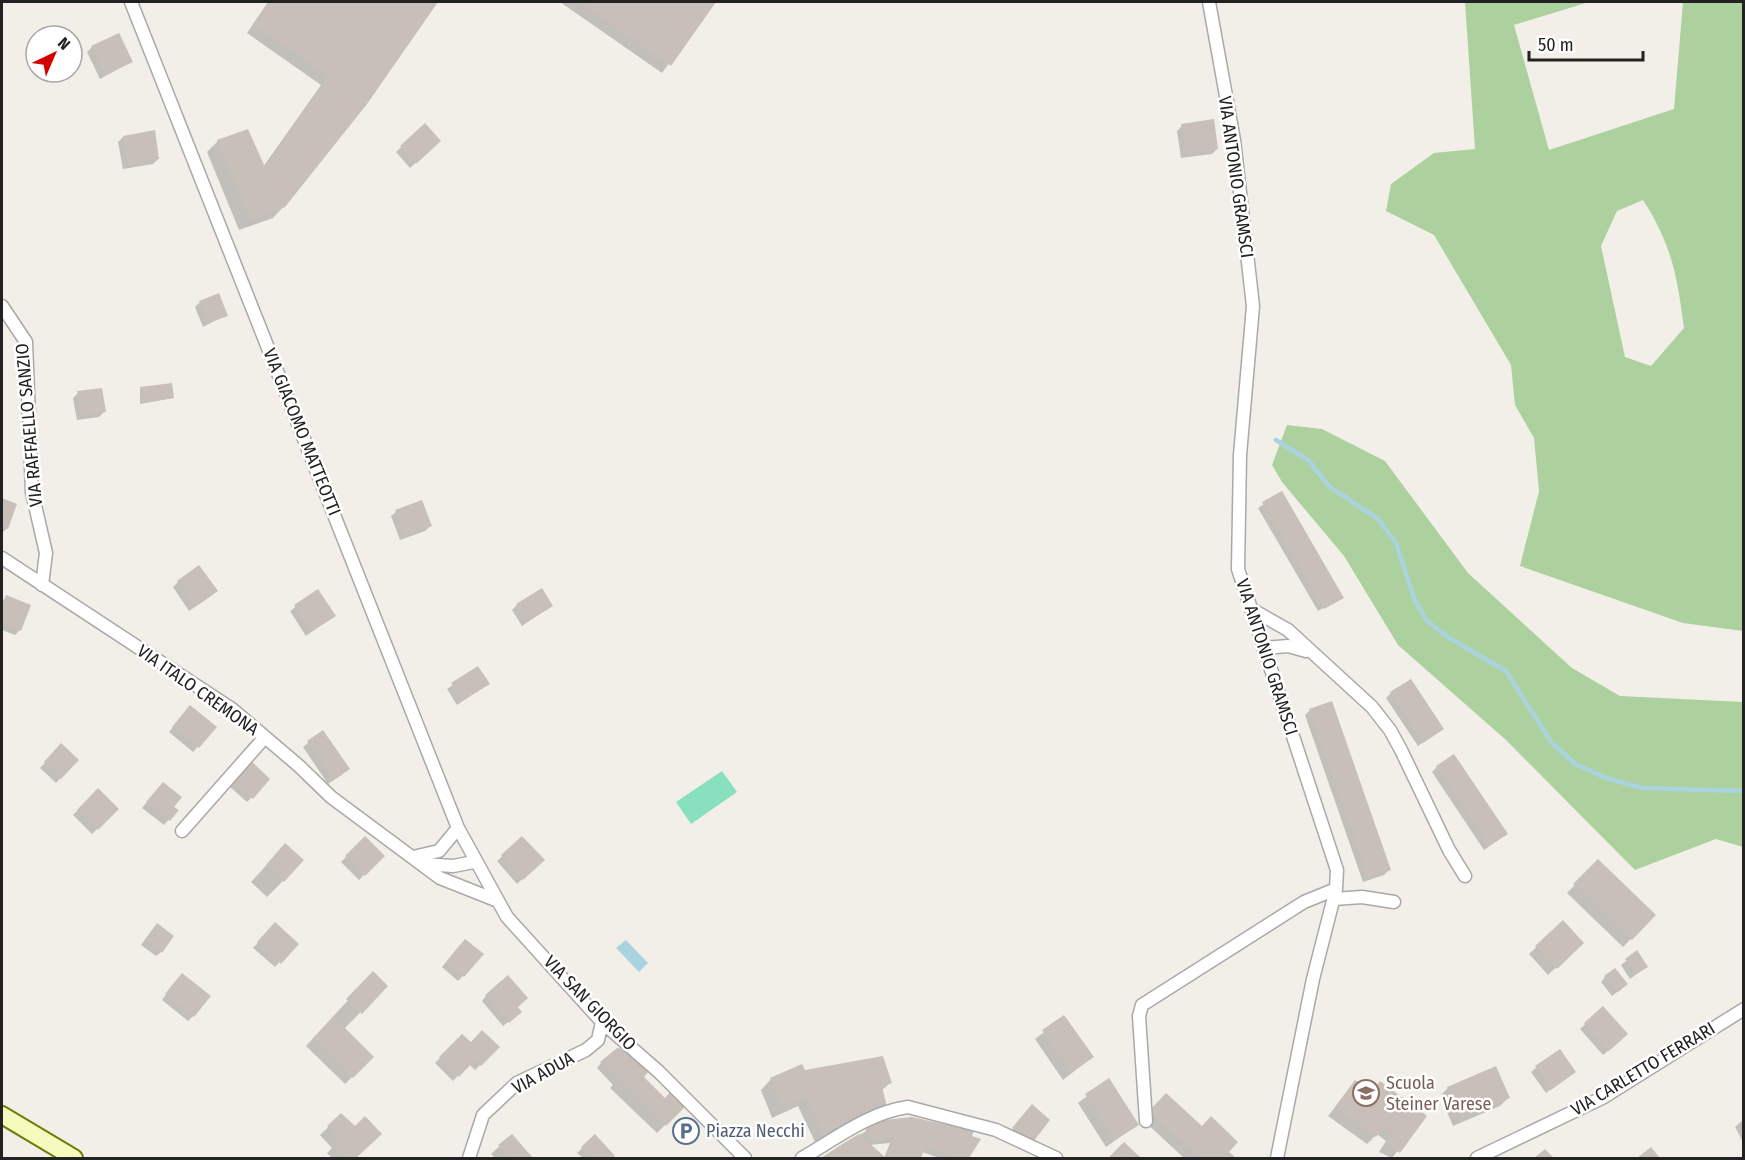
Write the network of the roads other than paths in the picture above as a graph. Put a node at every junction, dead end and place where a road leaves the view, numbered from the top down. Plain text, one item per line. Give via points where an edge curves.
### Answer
1 (130, 2) edge
2 (1209, 2) edge
3 (2, 306) edge
4 (2, 558) edge
5 (42, 585) junction
6 (1251, 609) junction
7 (1263, 648) junction
8 (1310, 653) junction
9 (266, 737) junction
10 (458, 828) junction
11 (182, 831) dead end
12 (418, 860) junction
13 (474, 862) junction
14 (1465, 876) dead end
15 (1335, 894) junction
16 (498, 901) junction
17 (1394, 902) dead end
18 (1743, 1009) edge
19 (602, 1022) junction
20 (2, 1115) edge
21 (1146, 1121) dead end
22 (74, 1158) edge
23 (469, 1158) edge
24 (745, 1158) edge
25 (802, 1158) edge
26 (1056, 1158) edge
27 (1277, 1158) edge
28 (1477, 1158) edge

1 - 10 street, VIA GIACOMO MATTEOTTI
2 - 6 street, VIA ANTONIO GRAMSCI via 1234,140 1253,306 1240,455 1238,569
3 - 5 street, VIA RAFFAELLO SANZIO via 26,342 32,492 46,553
4 - 5 street, VIA ITALO CREMONA
5 - 9 street, VIA ITALO CREMONA via 232,709
6 - 7 street, VIA ANTONIO GRAMSCI
6 - 8 street via 1288,630
7 - 8 street via 1288,646
7 - 15 street, VIA ANTONIO GRAMSCI via 1333,850 1337,870
8 - 14 street via 1343,678 1390,730
9 - 11 street
9 - 12 street, VIA ITALO CREMONA via 339,804
10 - 12 street via 439,851
10 - 13 street, VIA GIACOMO MATTEOTTI
12 - 13 street via 453,866
12 - 16 street, VIA ITALO CREMONA via 440,878
13 - 16 street, VIA SAN GIORGIO
15 - 17 street
15 - 21 street via 1304,902 1142,1005 1139,1016
15 - 27 street, VIA ANTONIO GRAMSCI via 1313,980
16 - 19 street, VIA SAN GIORGIO via 507,917
18 - 28 street, VIA CARLETTO FERRARI via 1604,1096
19 - 23 street, VIA ADUA via 598,1040 586,1050 517,1083 483,1114
19 - 24 street, VIA SAN GIORGIO via 659,1072
20 - 22 main road
25 - 26 street via 864,1122 894,1108 908,1107 996,1130

